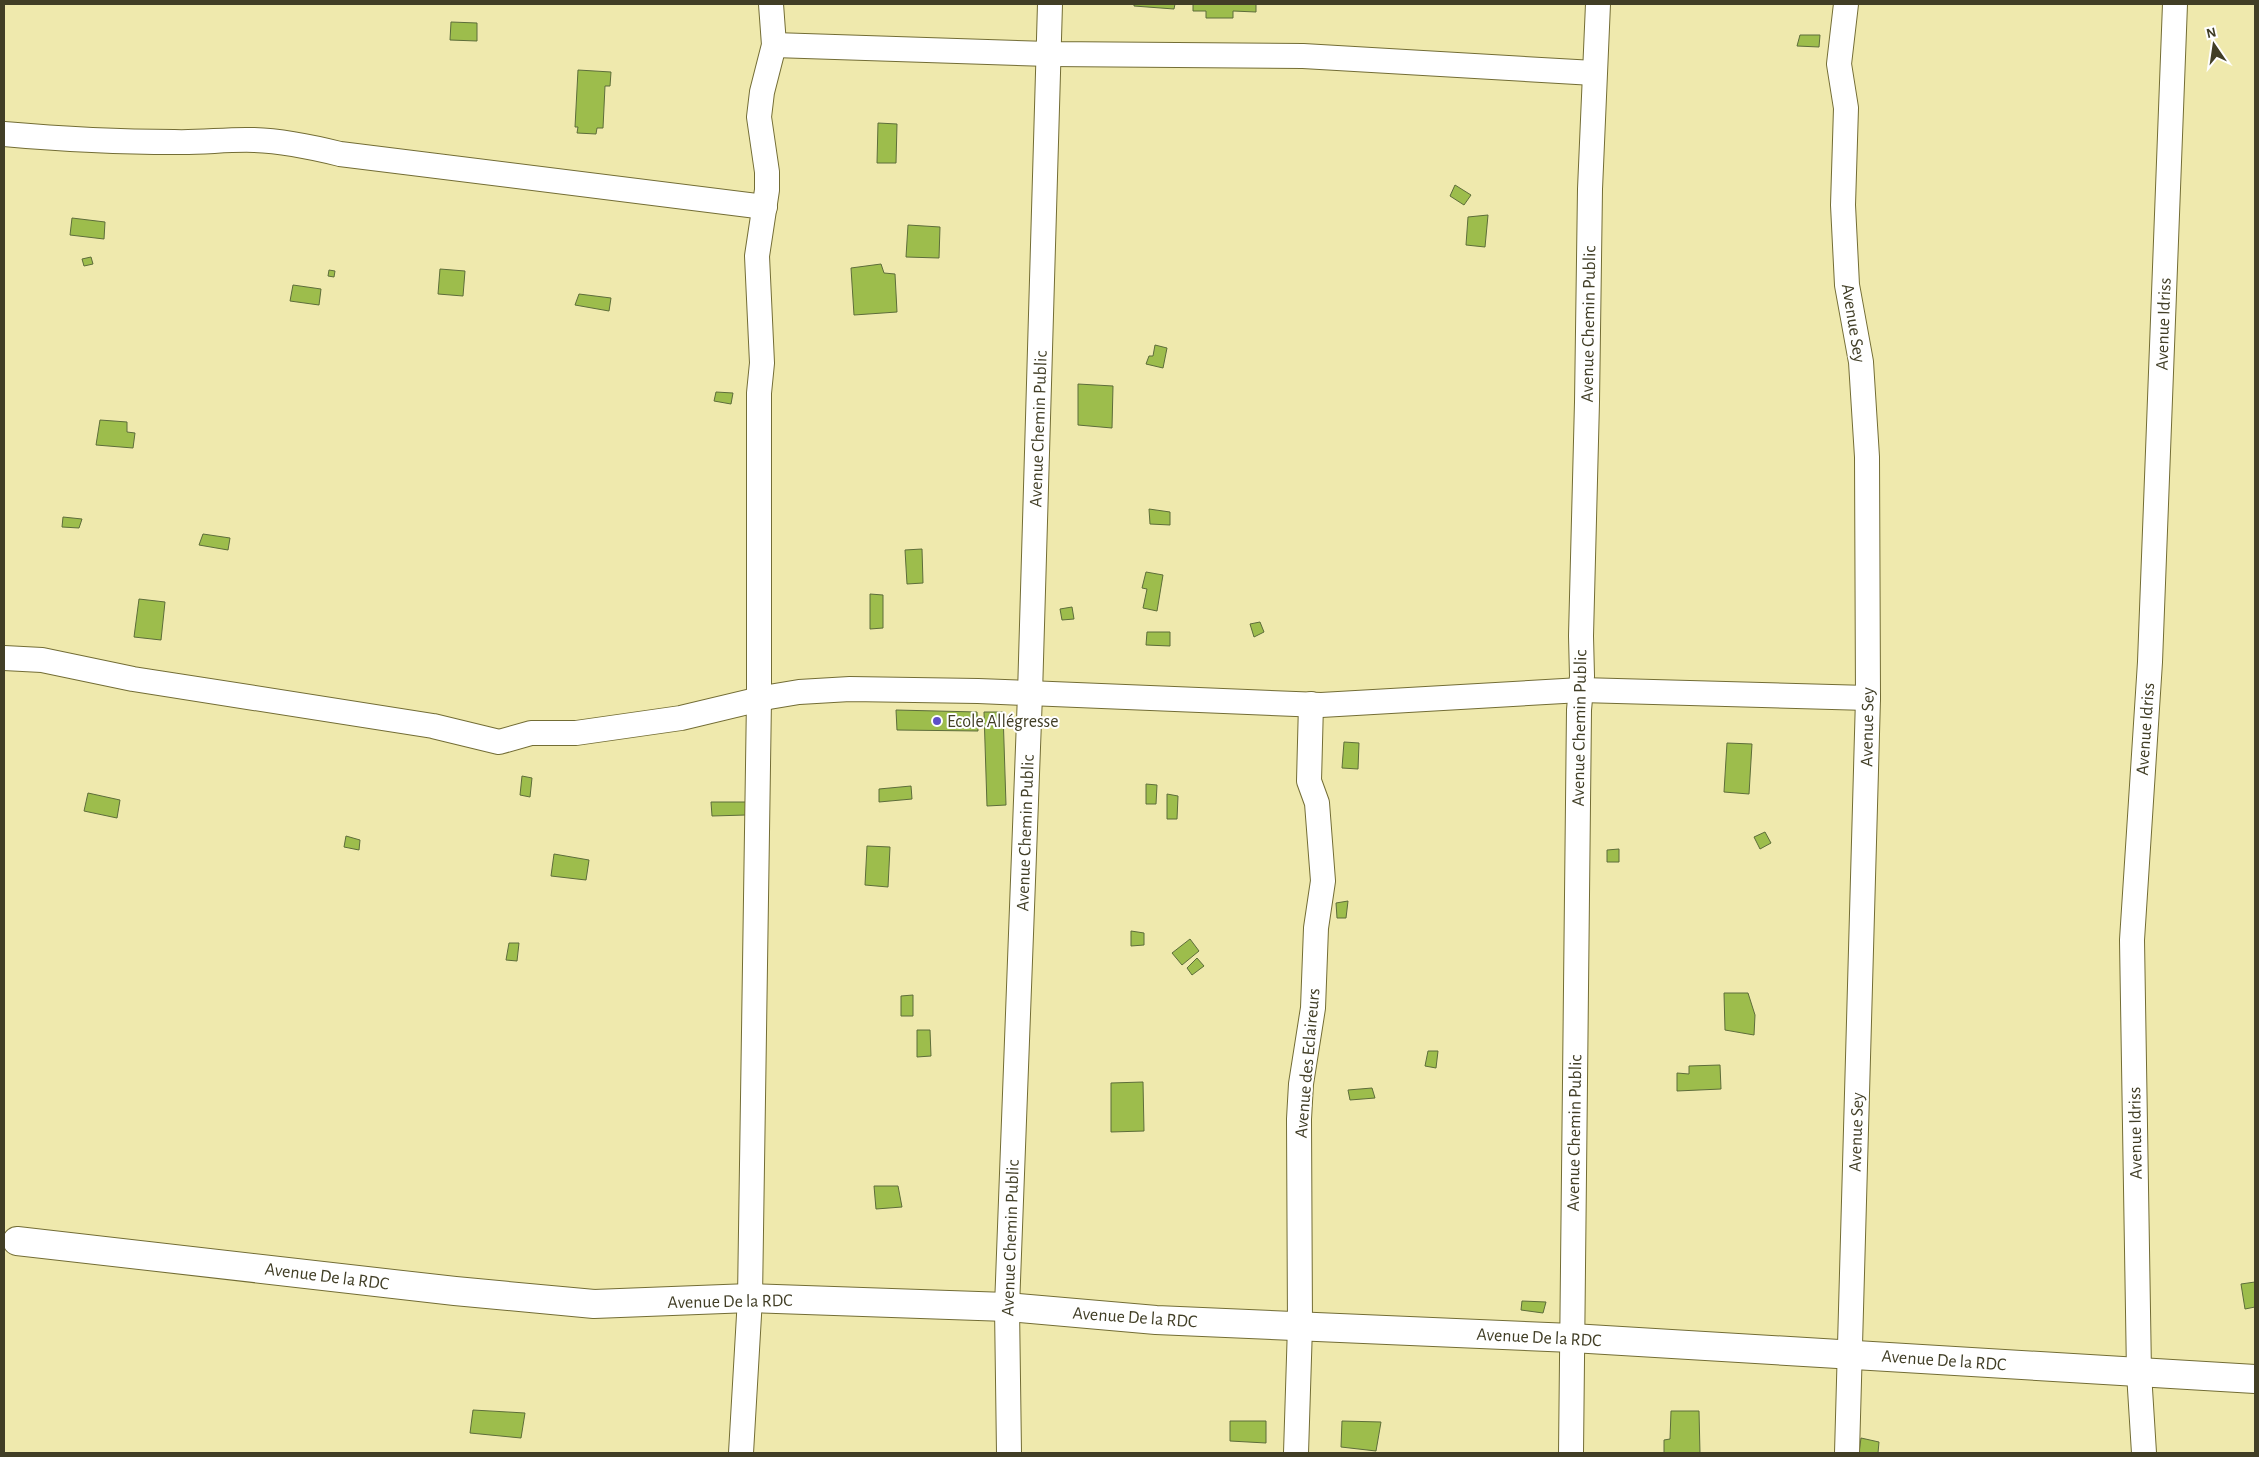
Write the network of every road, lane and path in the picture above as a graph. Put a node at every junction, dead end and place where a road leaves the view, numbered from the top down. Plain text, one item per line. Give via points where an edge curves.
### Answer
1 (771, 4) edge
2 (1050, 4) edge
3 (1598, 4) edge
4 (1846, 4) edge
5 (2175, 4) edge
6 (774, 45) junction
7 (1049, 54) junction
8 (1594, 73) junction
9 (4, 134) edge
10 (765, 207) junction
11 (4, 658) edge
12 (1581, 690) junction
13 (1030, 694) junction
14 (1868, 698) junction
15 (759, 699) junction
16 (1311, 704) junction
17 (17, 1241) dead end
18 (750, 1298) junction
19 (1007, 1307) junction
20 (1300, 1326) junction
21 (1572, 1338) junction
22 (1849, 1354) junction
23 (2139, 1373) junction
24 (2255, 1379) edge
25 (741, 1453) edge
26 (1009, 1453) edge
27 (1296, 1453) edge
28 (1571, 1453) edge
29 (1847, 1453) edge
30 (2144, 1453) edge

1 - 6 street
2 - 7 street, Avenue Chemin Public
3 - 8 street, Avenue Chemin Public
4 - 14 street, Avenue Sey via 1838,64 1846,108 1843,205 1847,285 1861,362 1867,457
5 - 23 street, Avenue Idriss via 2150,652 2132,940
6 - 7 street
6 - 10 street via 762,92 760,117 767,172
7 - 8 street via 1302,56
7 - 13 street, Avenue Chemin Public
8 - 12 street, Avenue Chemin Public
9 - 10 street via 81,141 274,142 340,154
10 - 15 street via 758,256 762,363 759,403
11 - 15 street via 42,660 133,679 434,726 499,742 531,733 576,732 681,718
12 - 14 street
12 - 16 street
12 - 21 street, Avenue Chemin Public
13 - 15 street via 850,689 799,692
13 - 16 street
13 - 19 street, Avenue Chemin Public
14 - 22 street, Avenue Sey
15 - 18 street
16 - 20 street, Avenue des Eclaireurs via 1309,780 1317,803 1323,881 1316,928 1313,1008 1299,1119
17 - 18 street, Avenue De la RDC via 455,1292 594,1304
18 - 19 street, Avenue De la RDC
18 - 25 street
19 - 20 street, Avenue De la RDC via 1156,1320
19 - 26 street, Avenue Chemin Public
20 - 21 street, Avenue De la RDC
20 - 27 street, Avenue des Eclaireurs
21 - 22 street, Avenue De la RDC
21 - 28 street, Avenue Chemin Public
22 - 23 street, Avenue De la RDC
22 - 29 street, Avenue Sey
23 - 24 street, Avenue De la RDC
23 - 30 street, Avenue Idriss

